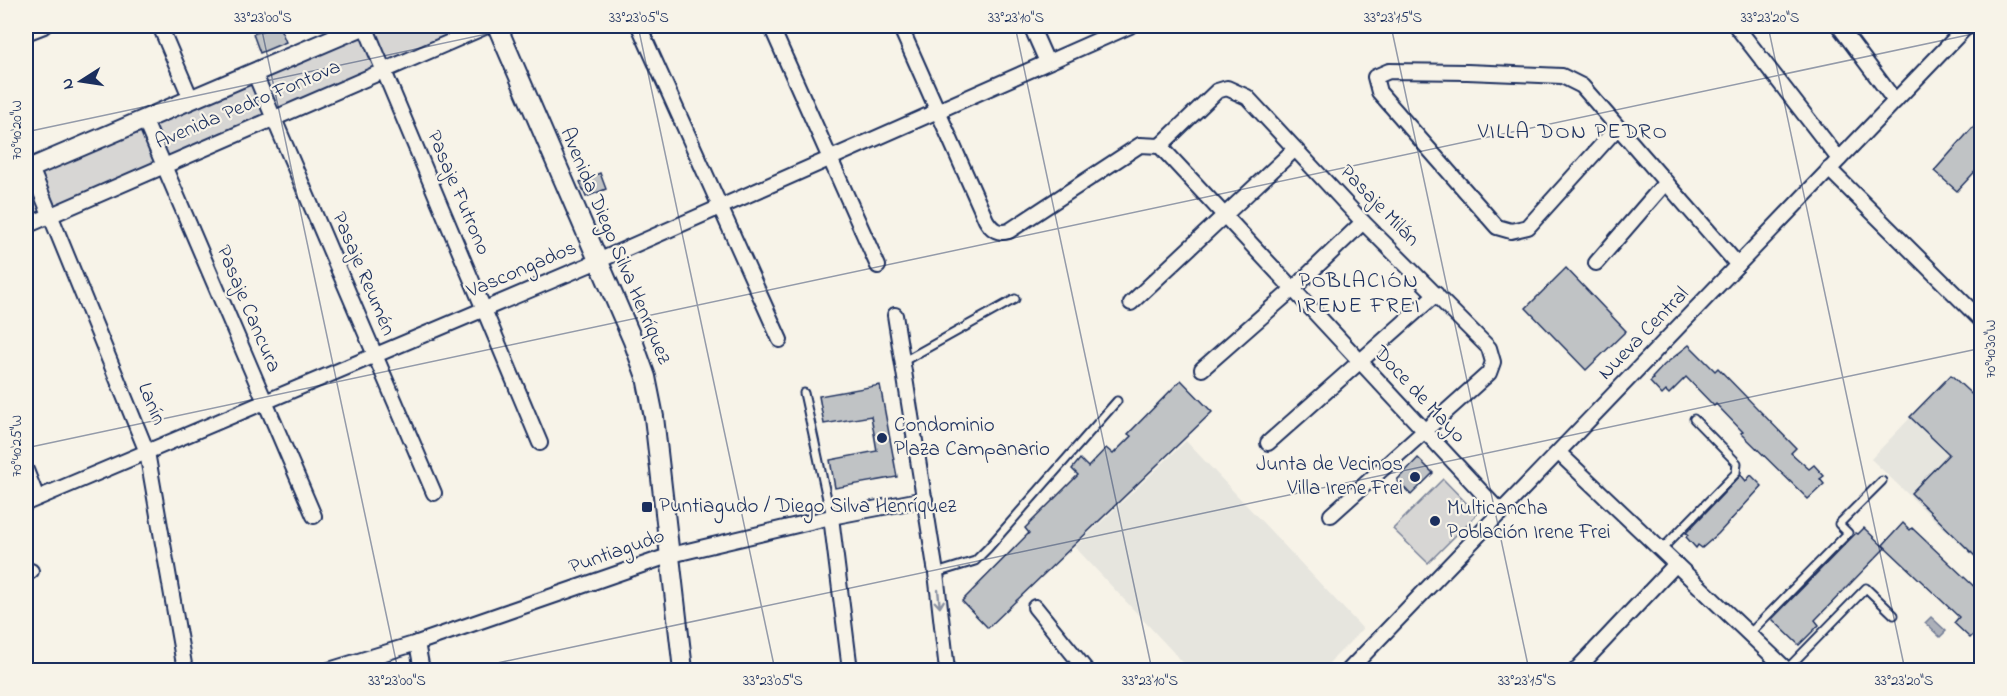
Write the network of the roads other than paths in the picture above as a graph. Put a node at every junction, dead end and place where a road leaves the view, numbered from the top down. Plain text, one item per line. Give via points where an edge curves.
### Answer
1 (44, 26) edge
2 (160, 26) edge
3 (364, 26) edge
4 (488, 26) edge
5 (497, 26) edge
6 (639, 26) edge
7 (771, 26) edge
8 (900, 26) edge
9 (1031, 26) edge
10 (1130, 26) edge
11 (1736, 26) edge
12 (1839, 26) edge
13 (1967, 26) edge
14 (26, 33) edge
15 (1047, 62) junction
16 (384, 71) junction
17 (254, 72) junction
18 (191, 99) junction
19 (1895, 101) junction
20 (937, 111) junction
21 (274, 118) junction
22 (144, 119) junction
23 (1618, 127) junction
24 (1160, 146) junction
25 (1295, 149) junction
26 (830, 158) junction
27 (1834, 164) junction
28 (164, 166) junction
29 (28, 169) edge
30 (1666, 182) junction
31 (720, 207) junction
32 (51, 215) junction
33 (1225, 215) junction
34 (1364, 222) junction
35 (26, 226) edge
36 (598, 261) junction
37 (1596, 263) dead end
38 (1738, 265) junction
39 (878, 266) dead end
40 (1293, 290) junction
41 (1436, 294) junction
42 (1016, 299) dead end
43 (1131, 303) dead end
44 (484, 309) junction
45 (895, 315) dead end
46 (1982, 321) edge
47 (780, 340) dead end
48 (375, 355) junction
49 (902, 362) junction
50 (1360, 362) junction
51 (1202, 369) dead end
52 (804, 393) dead end
53 (265, 401) junction
54 (1117, 401) dead end
55 (1694, 419) dead end
56 (1425, 431) junction
57 (540, 443) dead end
58 (1268, 444) dead end
59 (147, 452) junction
60 (1559, 453) junction
61 (26, 470) edge
62 (1882, 481) dead end
63 (434, 493) dead end
64 (925, 500) junction
65 (31, 501) edge
66 (1501, 513) junction
67 (1331, 515) dead end
68 (314, 516) dead end
69 (831, 517) junction
70 (1661, 550) junction
71 (671, 555) junction
72 (1676, 564) junction
73 (936, 573) junction
74 (1035, 607) dead end
75 (1894, 615) dead end
76 (1749, 634) junction
77 (417, 643) junction
78 (185, 670) edge
79 (329, 670) edge
80 (422, 670) edge
81 (683, 670) edge
82 (850, 670) edge
83 (947, 670) edge
84 (1086, 670) edge
85 (1349, 670) edge
86 (1576, 670) edge
87 (1787, 670) edge

1 - 14 street
2 - 18 street
3 - 16 street, Pasaje Futrono
3 - 17 main road, Avenida Pedro Fontova
4 - 16 street, Avenida Pedro Fontova
5 - 36 main road, Avenida Diego Silva Henríquez
6 - 31 street
7 - 26 street
8 - 20 street
9 - 15 street
10 - 15 street, Vascongados
11 - 27 street
12 - 19 street
13 - 19 street, Nueva Central
15 - 20 street, Vascongados
16 - 21 street, Avenida Pedro Fontova
16 - 44 street, Pasaje Futrono
17 - 18 main road, Avenida Pedro Fontova
17 - 21 street, Pasaje Reumén
18 - 22 main road, Avenida Pedro Fontova
19 - 27 street, Nueva Central
20 - 24 street via 990,226 998,232 1009,231 1140,145
20 - 26 street, Vascongados
21 - 28 street, Avenida Pedro Fontova
21 - 48 street, Pasaje Reumén
22 - 28 street, Pasaje Cancura
22 - 29 main road, Avenida Pedro Fontova
23 - 23 street via 1582,86 1562,76 1389,71 1375,77 1379,92 1497,227 1511,231 1528,227
23 - 30 street
24 - 25 street, Pasaje Milán via 1217,91 1227,88 1247,97
24 - 33 street, Doce de Mayo
25 - 33 street
25 - 34 street, Pasaje Milán
26 - 31 street, Vascongados
26 - 39 street
27 - 38 street, Nueva Central
27 - 46 street
28 - 32 street, Avenida Pedro Fontova
28 - 53 street, Pasaje Cancura
29 - 32 street, Lanín
30 - 37 street
30 - 38 street
31 - 36 street, Vascongados
31 - 47 street
32 - 35 street, Avenida Pedro Fontova
32 - 59 street, Lanín
33 - 40 street, Doce de Mayo
33 - 43 street
34 - 40 street
34 - 41 street, Pasaje Milán
36 - 44 street, Vascongados
36 - 71 main road, Avenida Diego Silva Henríquez via 646,377
38 - 60 street, Nueva Central
40 - 50 street, Doce de Mayo
40 - 51 street
41 - 50 street
41 - 56 street, Pasaje Milán via 1489,348 1493,362 1490,373
42 - 49 lane
44 - 48 street, Vascongados
44 - 57 street, Pasaje Futrono
45 - 49 street
48 - 53 street, Vascongados
48 - 63 street, Pasaje Reumén
49 - 64 street
50 - 56 street, Doce de Mayo
50 - 58 street
52 - 69 lane
53 - 59 street, Vascongados
53 - 68 street, Pasaje Cancura
54 - 73 lane via 975,561
55 - 70 lane via 1737,463 1736,473
56 - 66 street, Doce de Mayo
56 - 67 street
59 - 65 street, Vascongados
59 - 78 street, Lanín
60 - 66 street, Nueva Central
60 - 70 street
61 - 65 street
62 - 76 lane via 1839,524 1848,533
64 - 69 street, Puntiagudo
64 - 73 street
66 - 85 street, Nueva Central
69 - 71 street, Puntiagudo
69 - 82 street
70 - 72 street
71 - 77 street, Puntiagudo
71 - 81 main road, Avenida Diego Silva Henríquez
72 - 76 street
72 - 86 street
73 -> 83 street
74 - 84 street
75 - 87 lane via 1866,588
76 - 87 street
77 - 79 street, Puntiagudo
77 - 80 street

